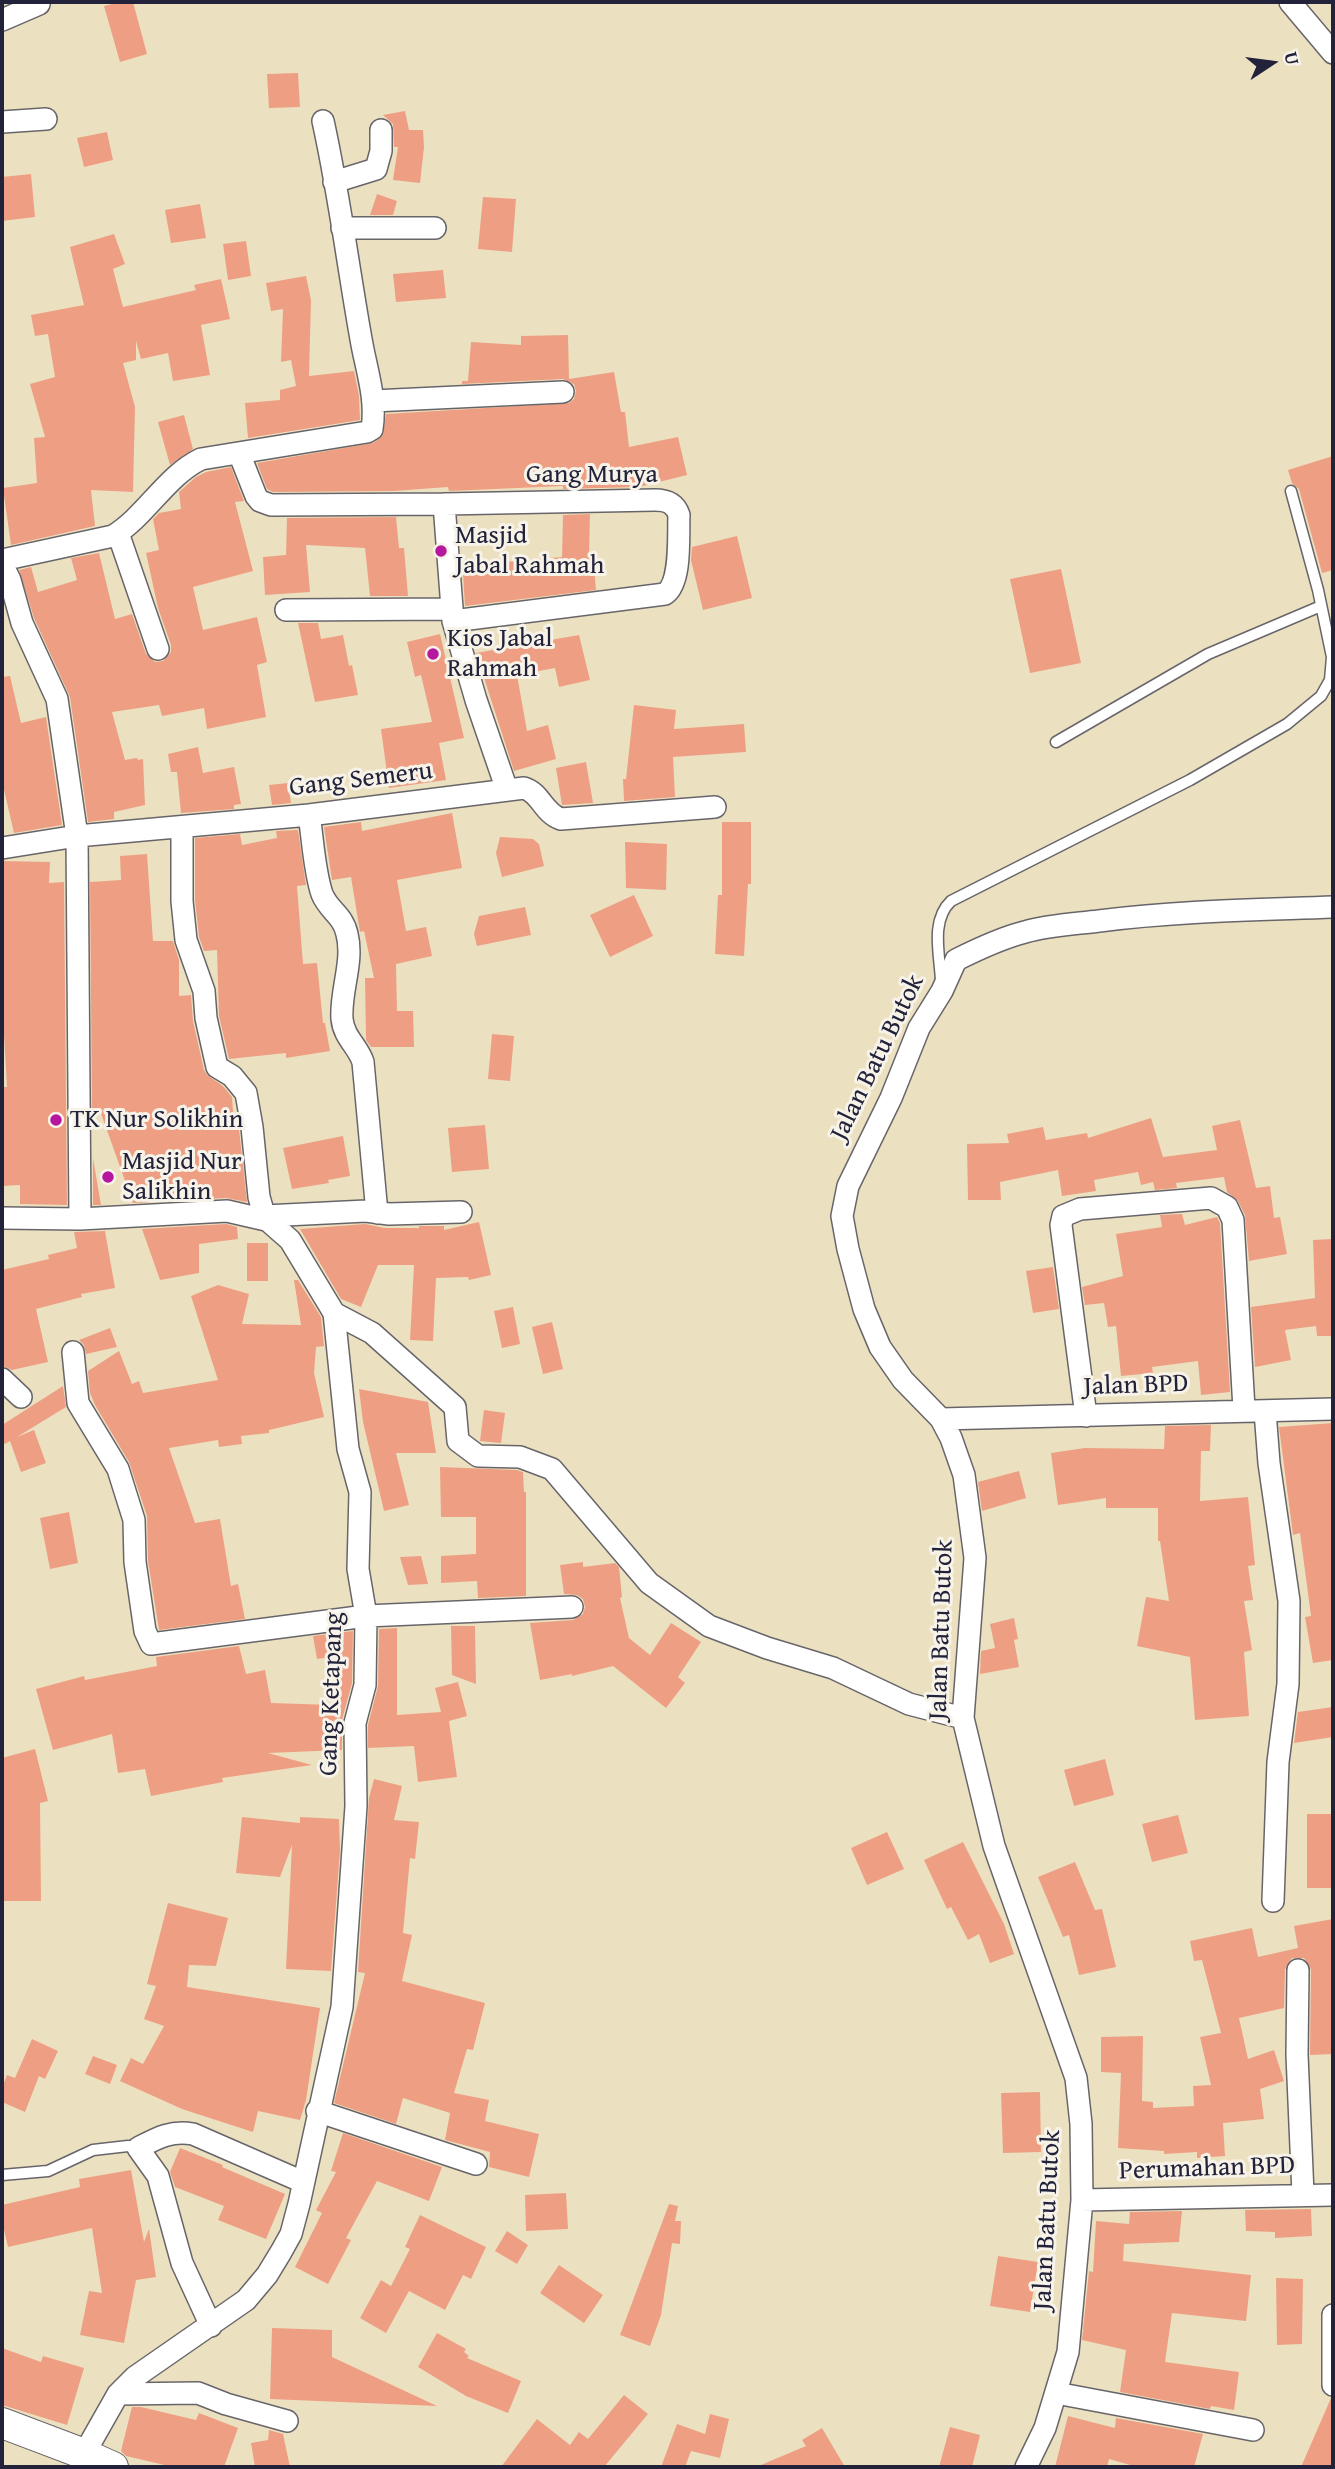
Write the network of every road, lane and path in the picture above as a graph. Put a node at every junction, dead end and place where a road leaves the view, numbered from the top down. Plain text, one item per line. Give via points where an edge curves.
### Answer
1 (1290, 2) edge
2 (39, 4) dead end
3 (2, 20) edge
4 (1333, 53) edge
5 (47, 119) dead end
6 (323, 121) dead end
7 (2, 122) edge
8 (382, 130) dead end
9 (334, 181) junction
10 (342, 228) junction
11 (435, 228) dead end
12 (564, 392) dead end
13 (373, 401) junction
14 (239, 453) junction
15 (1291, 491) dead end
16 (444, 504) junction
17 (118, 533) junction
18 (2, 562) edge
19 (1321, 606) junction
20 (286, 610) dead end
21 (453, 615) junction
22 (158, 649) dead end
23 (1056, 742) dead end
24 (507, 790) junction
25 (715, 807) dead end
26 (309, 815) junction
27 (182, 828) junction
28 (77, 836) junction
29 (2, 848) edge
30 (1333, 907) edge
31 (942, 991) junction
32 (461, 1212) dead end
33 (377, 1213) junction
34 (265, 1217) junction
35 (2, 1218) edge
36 (80, 1219) junction
37 (334, 1313) junction
38 (73, 1352) dead end
39 (2, 1379) edge
40 (21, 1397) dead end
41 (1333, 1409) edge
42 (1254, 1410) junction
43 (1086, 1416) junction
44 (941, 1419) junction
45 (572, 1607) dead end
46 (366, 1616) junction
47 (963, 1718) junction
48 (1273, 1901) dead end
49 (1298, 1970) dead end
50 (317, 2111) junction
51 (138, 2148) junction
52 (476, 2164) dead end
53 (2, 2175) edge
54 (303, 2182) junction
55 (1303, 2194) junction
56 (1333, 2195) edge
57 (1082, 2200) junction
58 (1333, 2315) edge
59 (211, 2326) junction
60 (1333, 2385) edge
61 (1056, 2393) junction
62 (118, 2394) junction
63 (287, 2421) dead end
64 (2, 2423) edge
65 (1253, 2430) dead end
66 (84, 2454) junction
67 (113, 2467) edge
68 (1026, 2467) edge

1 - 4 street
2 - 3 street
5 - 7 street
6 - 9 street
8 - 9 street via 376,169
9 - 10 street
10 - 11 street
10 - 13 street
12 - 13 street
13 - 14 street via 370,431
14 - 16 street, Gang Murya via 256,496 271,505
14 - 17 street via 201,458
15 - 19 lane
16 - 21 street
16 - 21 street, Gang Murya via 655,499 673,504 679,515 676,577 665,594
17 - 18 street
17 - 22 street
18 - 28 street via 22,624 57,699
19 - 23 lane via 1208,654
19 - 31 lane via 1332,670 1314,704 1191,779 951,901 938,924
20 - 21 street, Gang Murya
21 - 24 street
24 - 25 street, Gang Semeru via 533,792 547,811 561,819
24 - 26 street, Gang Semeru
26 - 27 street, Gang Semeru
26 - 33 street via 321,891 343,921 349,944 342,1019 363,1062
27 - 28 street, Gang Semeru
27 - 34 street via 186,940 205,991 217,1067 246,1093
28 - 29 street, Gang Semeru
28 - 36 street
30 - 31 street, Jalan Batu Butok via 1124,918 1026,931 956,960
31 - 44 street, Jalan Batu Butok via 919,1028 848,1186 842,1216 864,1308 880,1347 902,1380
32 - 33 street
33 - 34 street
34 - 36 street via 227,1211
34 - 37 street, Gang Ketapang via 290,1240
35 - 36 street
37 - 46 street, Gang Ketapang via 348,1449 360,1492 358,1569
37 - 47 street via 372,1333 455,1407 458,1441 478,1456 520,1457 552,1469 649,1583 709,1626 833,1668 909,1704
38 - 46 street via 78,1403 118,1469 134,1520 135,1562 150,1643
39 - 40 street
41 - 42 street, Jalan BPD
42 - 43 street, Jalan BPD
42 - 43 street via 1233,1220 1227,1207 1211,1198 1080,1209 1063,1216 1060,1225
42 - 48 street via 1269,1463 1289,1601
43 - 44 street, Jalan BPD
44 - 47 street, Jalan Batu Butok via 964,1475 975,1558
45 - 46 street
46 - 50 street, Gang Ketapang via 365,1685 355,1723 356,1806 342,2007
47 - 57 street, Jalan Batu Butok via 994,1846 1076,2078
49 - 55 street
50 - 52 street
50 - 54 street, Gang Ketapang
51 - 53 lane via 93,2150 48,2171
51 - 54 street via 166,2133 193,2134
51 - 59 street via 158,2176 182,2263
54 - 59 street, Gang Ketapang via 291,2234 267,2275 246,2300
55 - 56 street, Perumahan BPD
55 - 57 street, Perumahan BPD
57 - 61 street, Jalan Batu Butok via 1068,2352
58 - 60 street
59 - 62 street, Gang Ketapang via 135,2377
61 - 65 street
61 - 68 street, Jalan Batu Butok
62 - 63 street via 198,2393
62 - 66 street, Gang Ketapang
64 - 66 main road
66 - 67 main road

